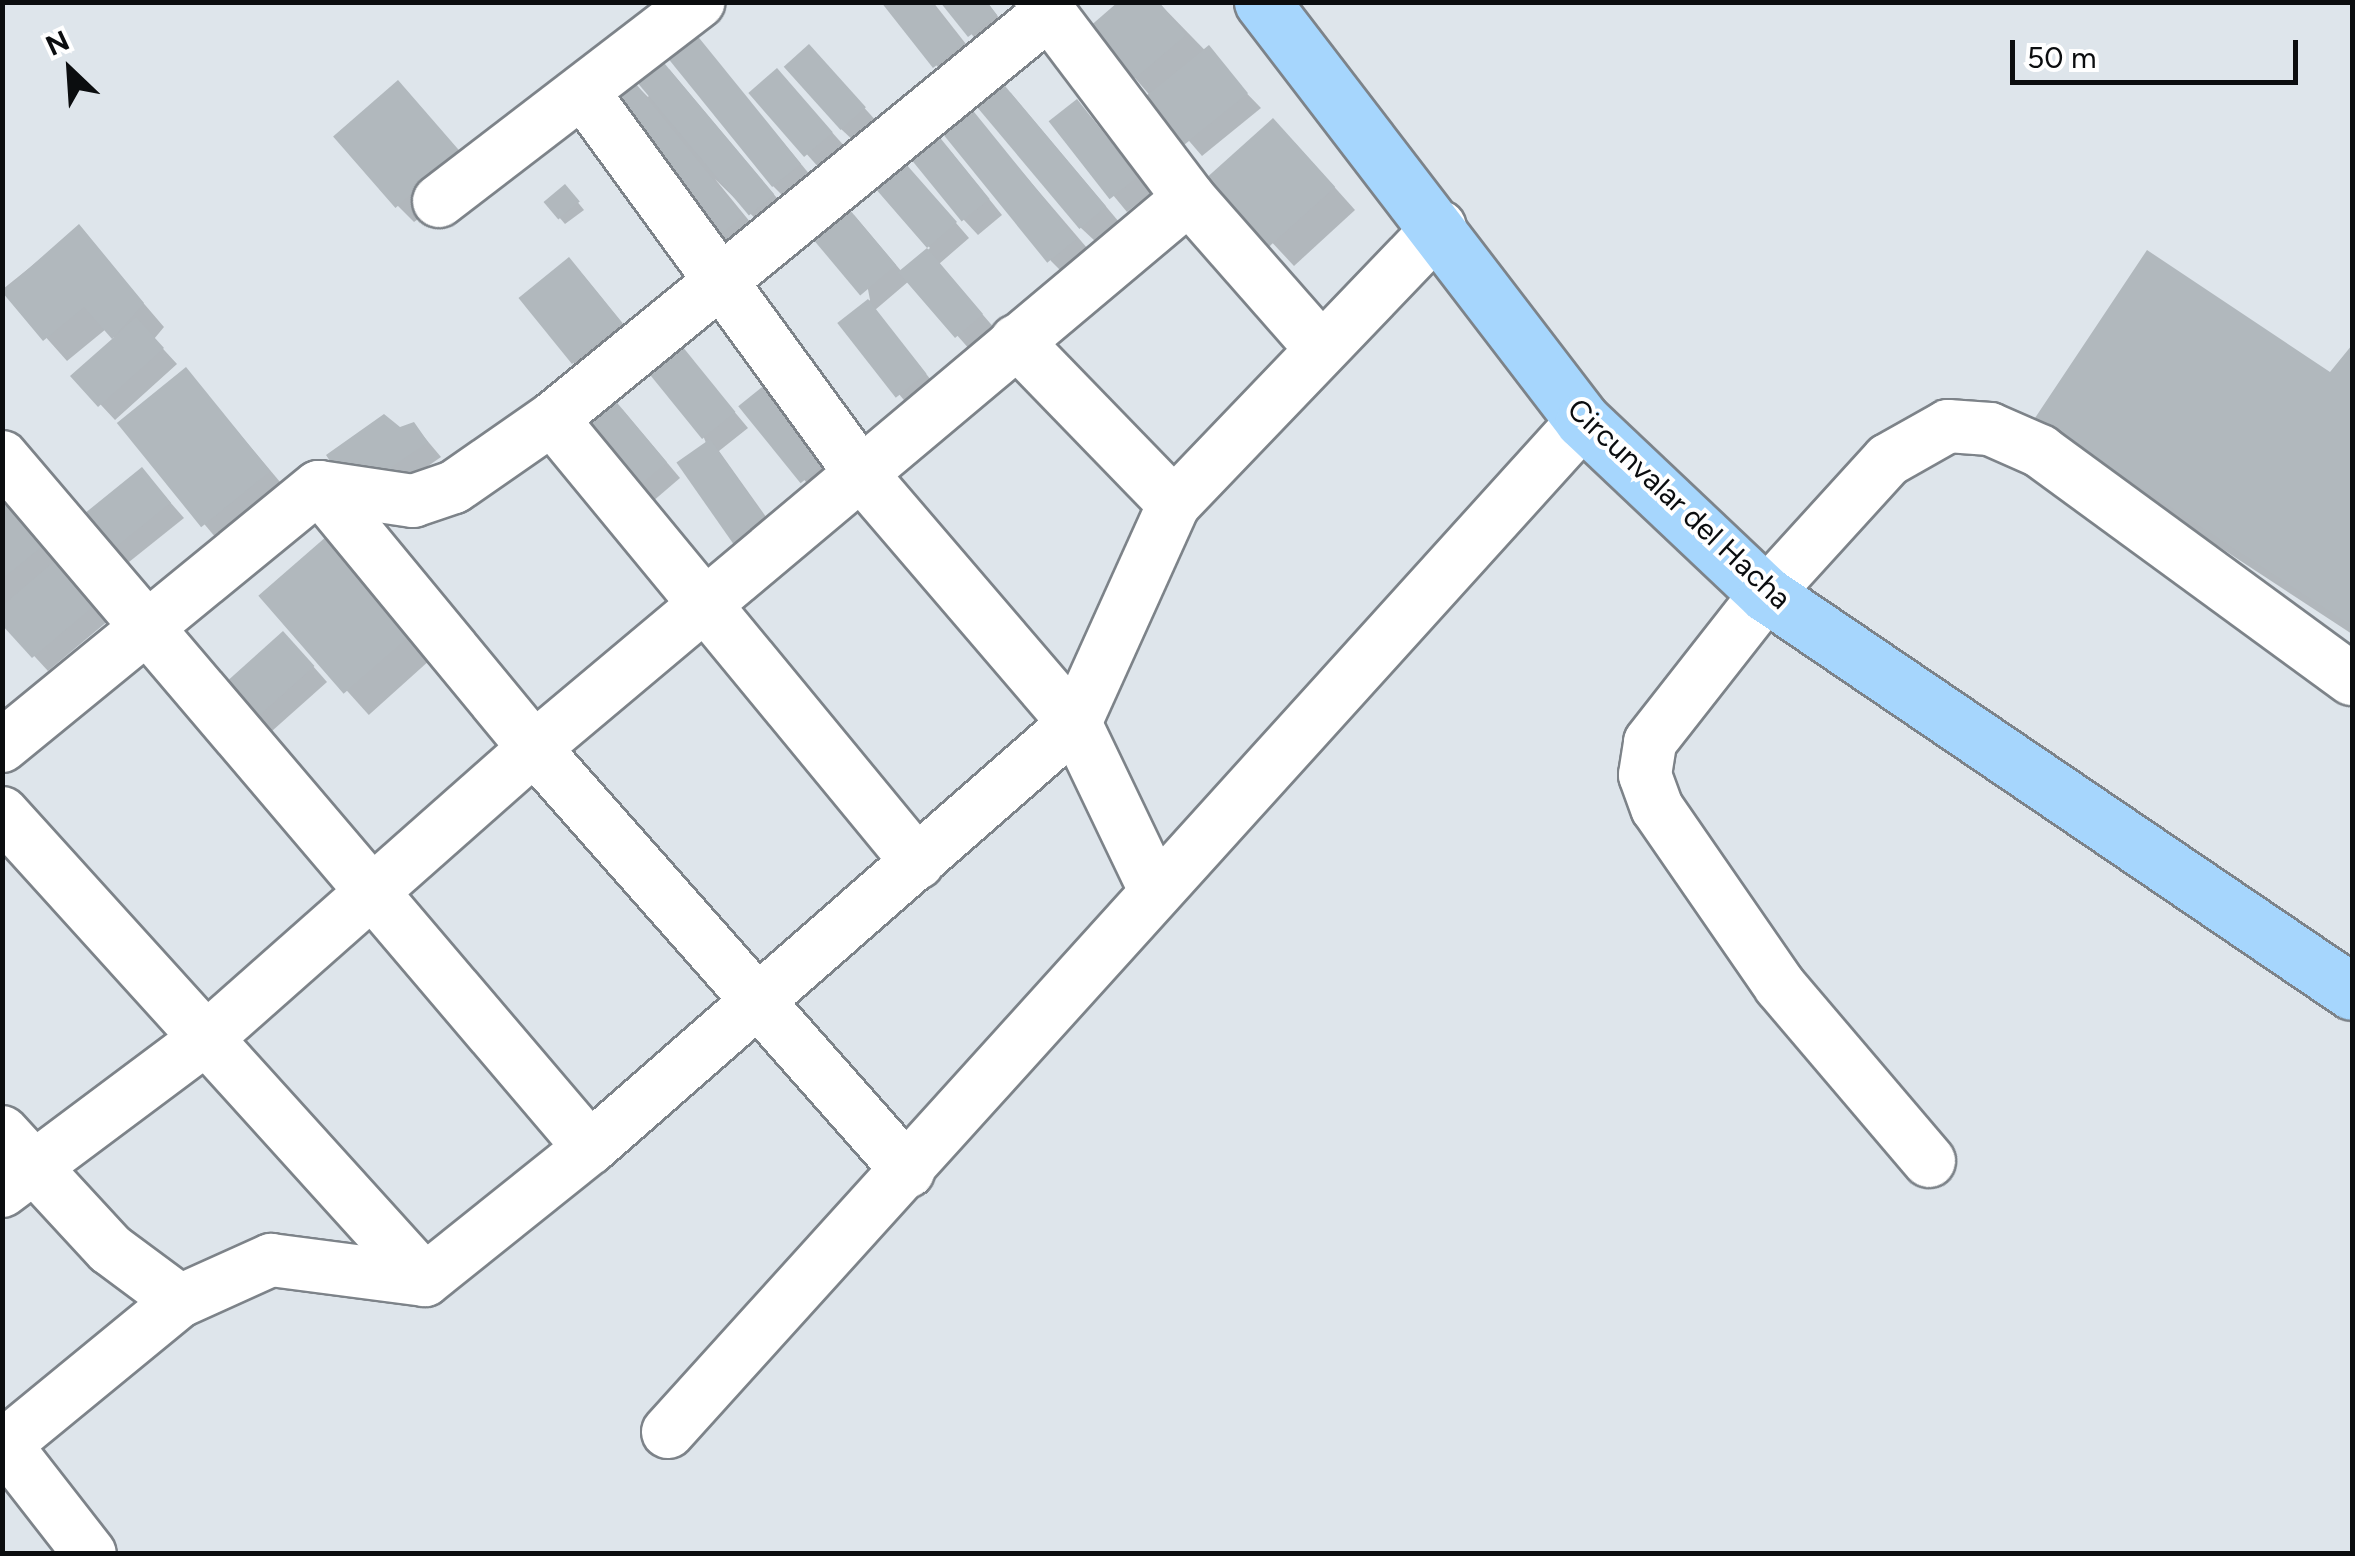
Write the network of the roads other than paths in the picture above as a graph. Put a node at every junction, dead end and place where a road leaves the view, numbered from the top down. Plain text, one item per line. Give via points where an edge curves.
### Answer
1 (698, 2) edge
2 (1262, 2) edge
3 (1046, 7) edge
4 (585, 94) junction
5 (1189, 198) junction
6 (439, 202) dead end
7 (1440, 227) junction
8 (720, 285) junction
9 (1016, 341) junction
10 (1319, 346) junction
11 (552, 419) junction
12 (1583, 421) junction
13 (2, 457) edge
14 (863, 476) junction
15 (320, 487) junction
16 (1174, 504) junction
17 (1766, 594) junction
18 (702, 607) junction
19 (146, 620) junction
20 (2352, 679) edge
21 (1074, 723) junction
22 (2, 746) edge
23 (534, 748) junction
24 (2, 813) edge
25 (918, 864) junction
26 (1154, 888) junction
27 (374, 890) junction
28 (2352, 992) edge
29 (762, 1001) junction
30 (209, 1036) junction
31 (590, 1148) junction
32 (1929, 1161) dead end
33 (12, 1163) edge
34 (908, 1171) junction
35 (425, 1280) junction
36 (180, 1300) junction
37 (668, 1432) dead end
38 (4, 1445) edge
39 (90, 1554) edge

1 - 4 street
2 - 7 main road, Circunvalar del Hacha
3 - 5 street
3 - 8 street
4 - 6 street
4 - 8 street
5 - 9 street
5 - 10 street
7 - 10 street
7 - 12 main road, Circunvalar del Hacha
8 - 11 street
8 - 14 street
9 - 14 street
9 - 16 street
10 - 16 street
11 - 15 street via 454,486 413,502
11 - 18 street
12 - 17 main road, Circunvalar del Hacha
12 - 26 street
13 - 19 street
14 - 18 street
14 - 21 street
15 - 19 street
15 - 23 street
16 - 21 street
17 - 20 street via 1888,460 1948,426 1990,429 2040,451
17 - 28 main road, Circunvalar del Hacha
17 - 32 street via 1650,742 1645,774 1656,808 1780,986
18 - 23 street
18 - 25 street
19 - 22 street
19 - 27 street
21 - 25 street
21 - 26 street
23 - 27 street
23 - 29 street
24 - 30 street
25 - 29 street
26 - 34 street
27 - 30 street
27 - 31 street
29 - 31 street
29 - 34 street
30 - 33 street
30 - 35 street
31 - 35 street
33 - 36 street via 110,1250
34 - 37 street
35 - 36 street via 270,1260
36 - 38 street
38 - 39 street

